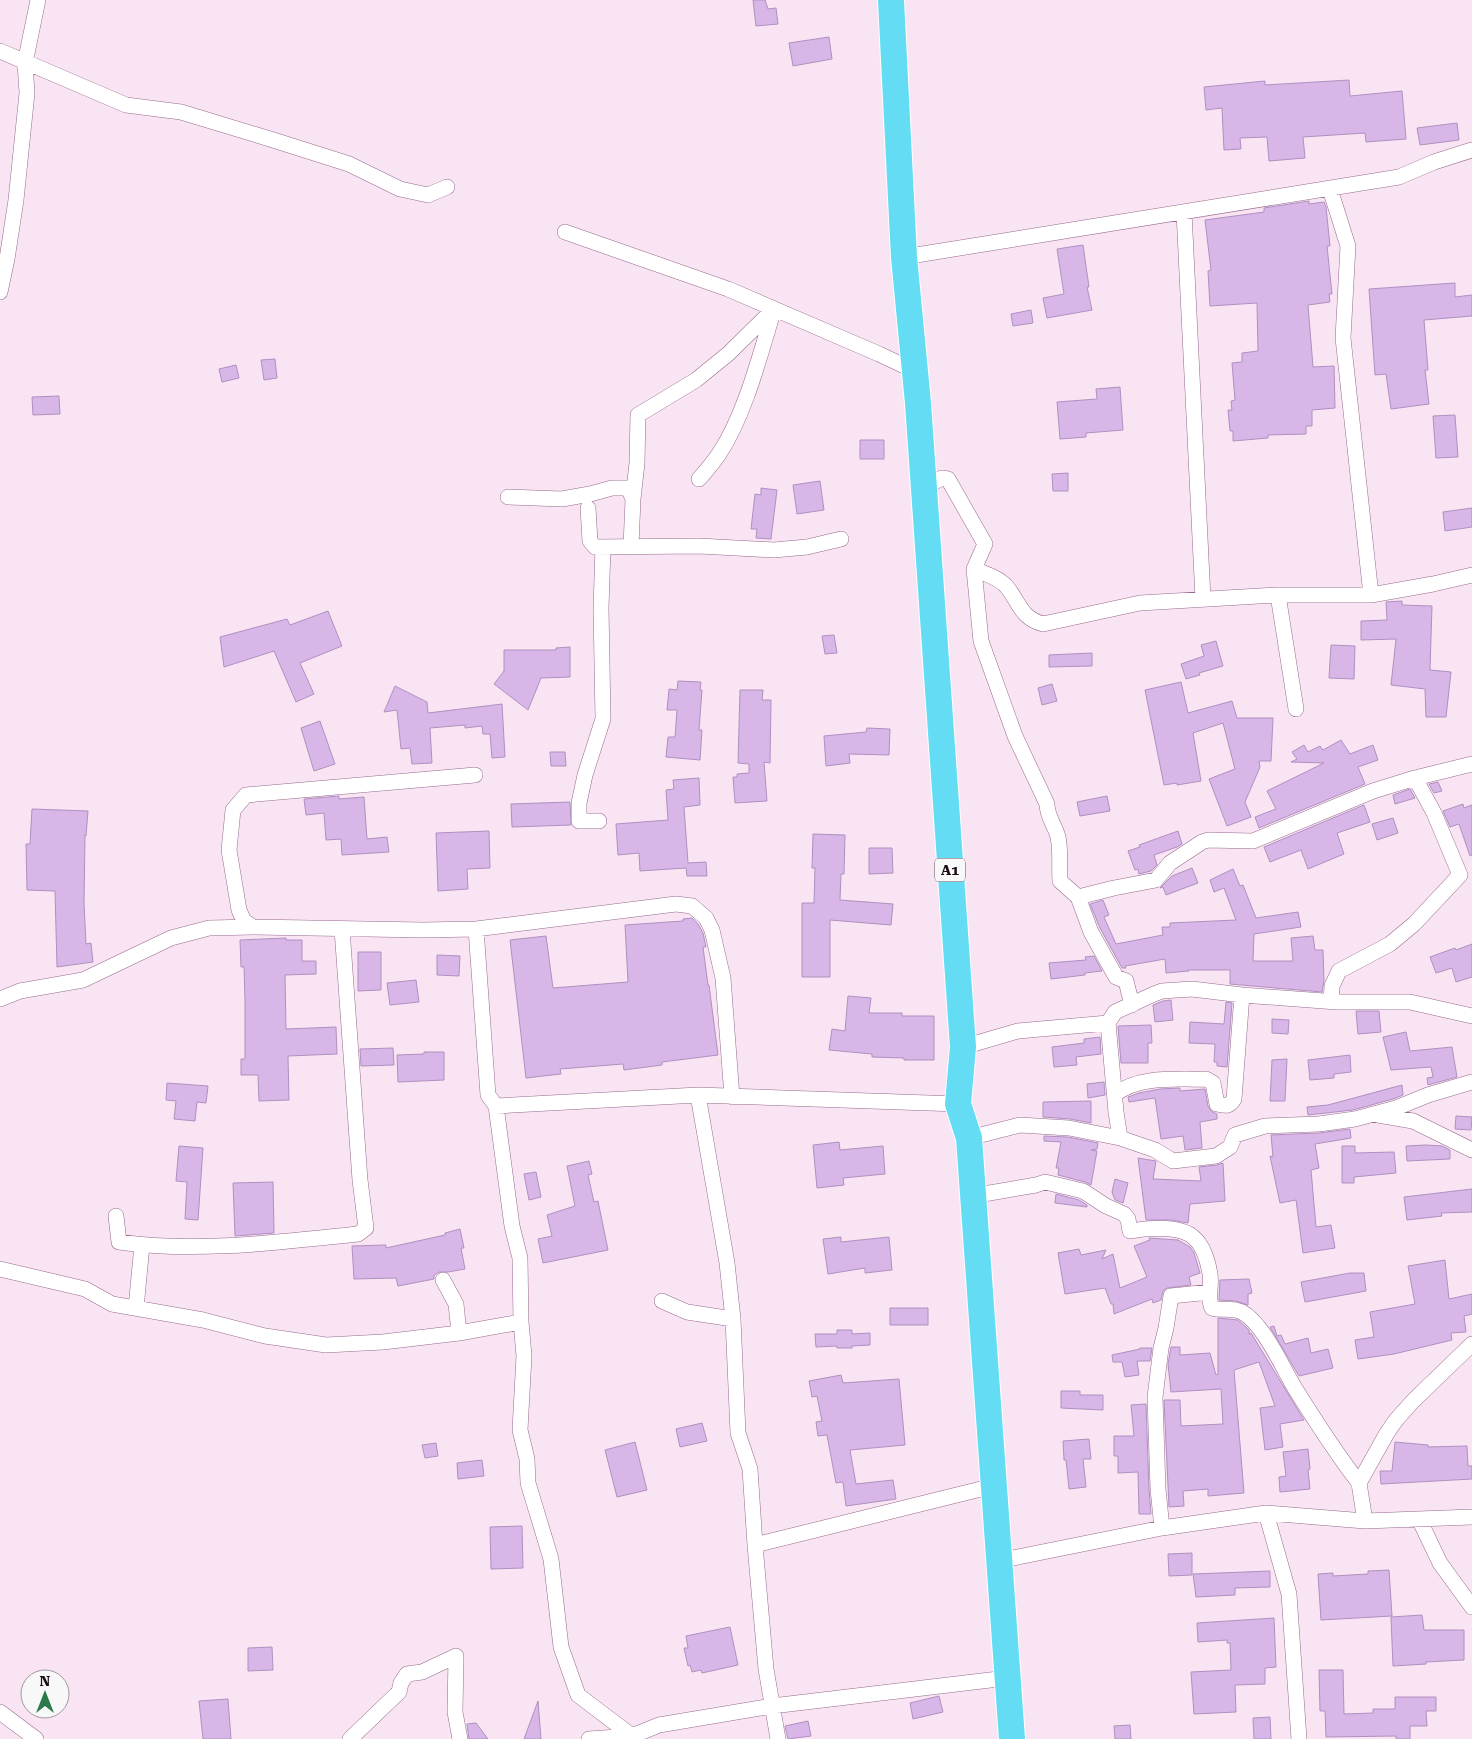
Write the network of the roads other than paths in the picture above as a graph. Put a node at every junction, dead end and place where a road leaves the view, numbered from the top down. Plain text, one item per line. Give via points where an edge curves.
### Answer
1 (38, 0) edge
2 (891, 0) edge
3 (0, 50) edge
4 (25, 63) junction
5 (1472, 150) edge
6 (447, 187) dead end
7 (1330, 189) junction
8 (1184, 212) junction
9 (564, 232) dead end
10 (904, 257) junction
11 (0, 292) edge
12 (774, 309) junction
13 (915, 371) junction
14 (699, 479) dead end
15 (923, 488) junction
16 (508, 497) dead end
17 (633, 499) junction
18 (588, 508) dead end
19 (841, 539) dead end
20 (603, 546) junction
21 (631, 546) junction
22 (974, 569) junction
23 (1472, 575) edge
24 (1278, 595) junction
25 (1371, 595) junction
26 (1203, 599) junction
27 (1296, 709) dead end
28 (1472, 764) edge
29 (475, 774) dead end
30 (1415, 778) junction
31 (599, 821) dead end
32 (1078, 896) junction
33 (253, 927) junction
34 (342, 929) junction
35 (476, 929) junction
36 (1242, 995) junction
37 (0, 999) edge
38 (1331, 1001) junction
39 (1132, 1005) junction
40 (1472, 1016) edge
41 (1108, 1024) junction
42 (963, 1047) junction
43 (1472, 1082) edge
44 (1115, 1094) junction
45 (698, 1095) junction
46 (732, 1096) junction
47 (958, 1104) junction
48 (496, 1106) junction
49 (1374, 1114) junction
50 (968, 1138) junction
51 (1120, 1138) junction
52 (1472, 1150) edge
53 (972, 1196) junction
54 (116, 1216) dead end
55 (142, 1245) junction
56 (0, 1270) edge
57 (443, 1280) dead end
58 (1210, 1292) junction
59 (662, 1301) dead end
60 (136, 1308) junction
61 (733, 1319) junction
62 (521, 1322) junction
63 (458, 1333) junction
64 (1472, 1344) edge
65 (1359, 1483) junction
66 (993, 1486) junction
67 (1266, 1513) junction
68 (1472, 1517) edge
69 (1419, 1519) junction
70 (1364, 1522) junction
71 (1162, 1528) junction
72 (755, 1546) junction
73 (998, 1561) junction
74 (1472, 1607) edge
75 (1007, 1678) junction
76 (772, 1706) junction
77 (0, 1712) edge
78 (632, 1736) junction
79 (36, 1739) edge
80 (350, 1739) edge
81 (460, 1739) edge
82 (588, 1739) edge
83 (778, 1739) edge
84 (1012, 1739) edge
85 (1299, 1739) edge

1 - 4 street
2 - 10 highway, A1
3 - 4 street
4 - 6 street via 126,105 181,112 349,164 400,188 428,194
4 - 11 street via 27,93 16,200
5 - 7 street via 1399,177
7 - 8 street
7 - 25 street via 1348,246 1343,338
8 - 10 street
8 - 26 street
9 - 12 street via 728,289
10 - 13 highway, A1
12 - 13 street
12 - 14 street via 733,429 719,455
12 - 17 street via 696,380 638,415
13 - 15 highway, A1
15 - 22 street via 942,478 953,486 985,544
15 - 42 highway, A1
16 - 17 street via 562,499 612,488 628,488
17 - 21 street
18 - 20 street via 590,541 595,546
19 - 21 street via 774,550
20 - 21 street
20 - 31 street via 600,608 603,720 584,774 579,803 579,821
22 - 26 street via 1005,584 1026,616 1043,624 1140,603
22 - 32 street via 981,641 1015,736 1047,804 1047,813 1058,839 1060,881
23 - 25 street
24 - 25 street
24 - 26 street
24 - 27 street
28 - 30 street
29 - 33 street via 246,795 233,810 229,850 239,910 244,921
30 - 32 street via 1373,791 1253,841 1202,842 1170,863 1156,880
30 - 38 street via 1434,813 1460,875 1420,918 1390,944 1339,971 1332,986
32 - 39 street via 1091,932 1116,977 1126,981
33 - 34 street
33 - 37 street via 209,928 172,938 82,980 20,991
34 - 35 street
34 - 55 street via 366,1228 358,1234 273,1242 217,1246
35 - 46 street via 676,904 692,906 706,918 712,930 723,978
35 - 48 street via 488,1095
36 - 38 street
36 - 39 street via 1192,989 1162,991
36 - 44 street via 1234,1099 1230,1104 1217,1104 1213,1083 1206,1079 1141,1082
38 - 40 street via 1410,1002
39 - 41 street via 1115,1012
41 - 42 street via 1018,1031
41 - 44 street
42 - 47 highway, A1
43 - 49 street
44 - 51 street
45 - 46 street
45 - 48 street
45 - 61 street via 727,1263
46 - 47 street
47 - 50 highway, A1
48 - 62 street via 512,1226 520,1258
49 - 51 street via 1319,1124 1265,1126 1235,1135 1230,1148 1216,1156 1172,1161 1155,1150
49 - 52 street via 1413,1121
50 - 51 street via 1020,1125 1069,1128
50 - 53 highway, A1
53 - 58 street via 1045,1182 1083,1191 1124,1214 1130,1230 1160,1228 1187,1232 1196,1237 1204,1254 1211,1276
53 - 66 highway, A1
54 - 55 street via 119,1242
55 - 60 street
56 - 60 street via 85,1289 112,1304
57 - 63 street via 456,1304
58 - 65 street via 1212,1308 1242,1313 1258,1328
58 - 71 street via 1171,1296 1155,1397
59 - 61 street via 687,1312
60 - 63 street via 265,1336 326,1345
61 - 72 street via 738,1433 750,1469
62 - 63 street
62 - 78 street via 524,1356 520,1430 527,1459 528,1483 551,1558 561,1647 578,1695
64 - 65 street via 1396,1420
65 - 70 street
66 - 72 street
66 - 73 highway, A1
67 - 70 street
67 - 71 street
67 - 85 street via 1289,1594
68 - 69 street
69 - 70 street
69 - 74 street via 1440,1563
71 - 73 street
72 - 76 street
73 - 75 highway, A1
75 - 76 street
75 - 84 highway, A1
76 - 78 street via 659,1725
76 - 83 street
77 - 79 street
78 - 82 street
80 - 81 street via 399,1692 400,1683 408,1674 422,1672 456,1656 455,1712

